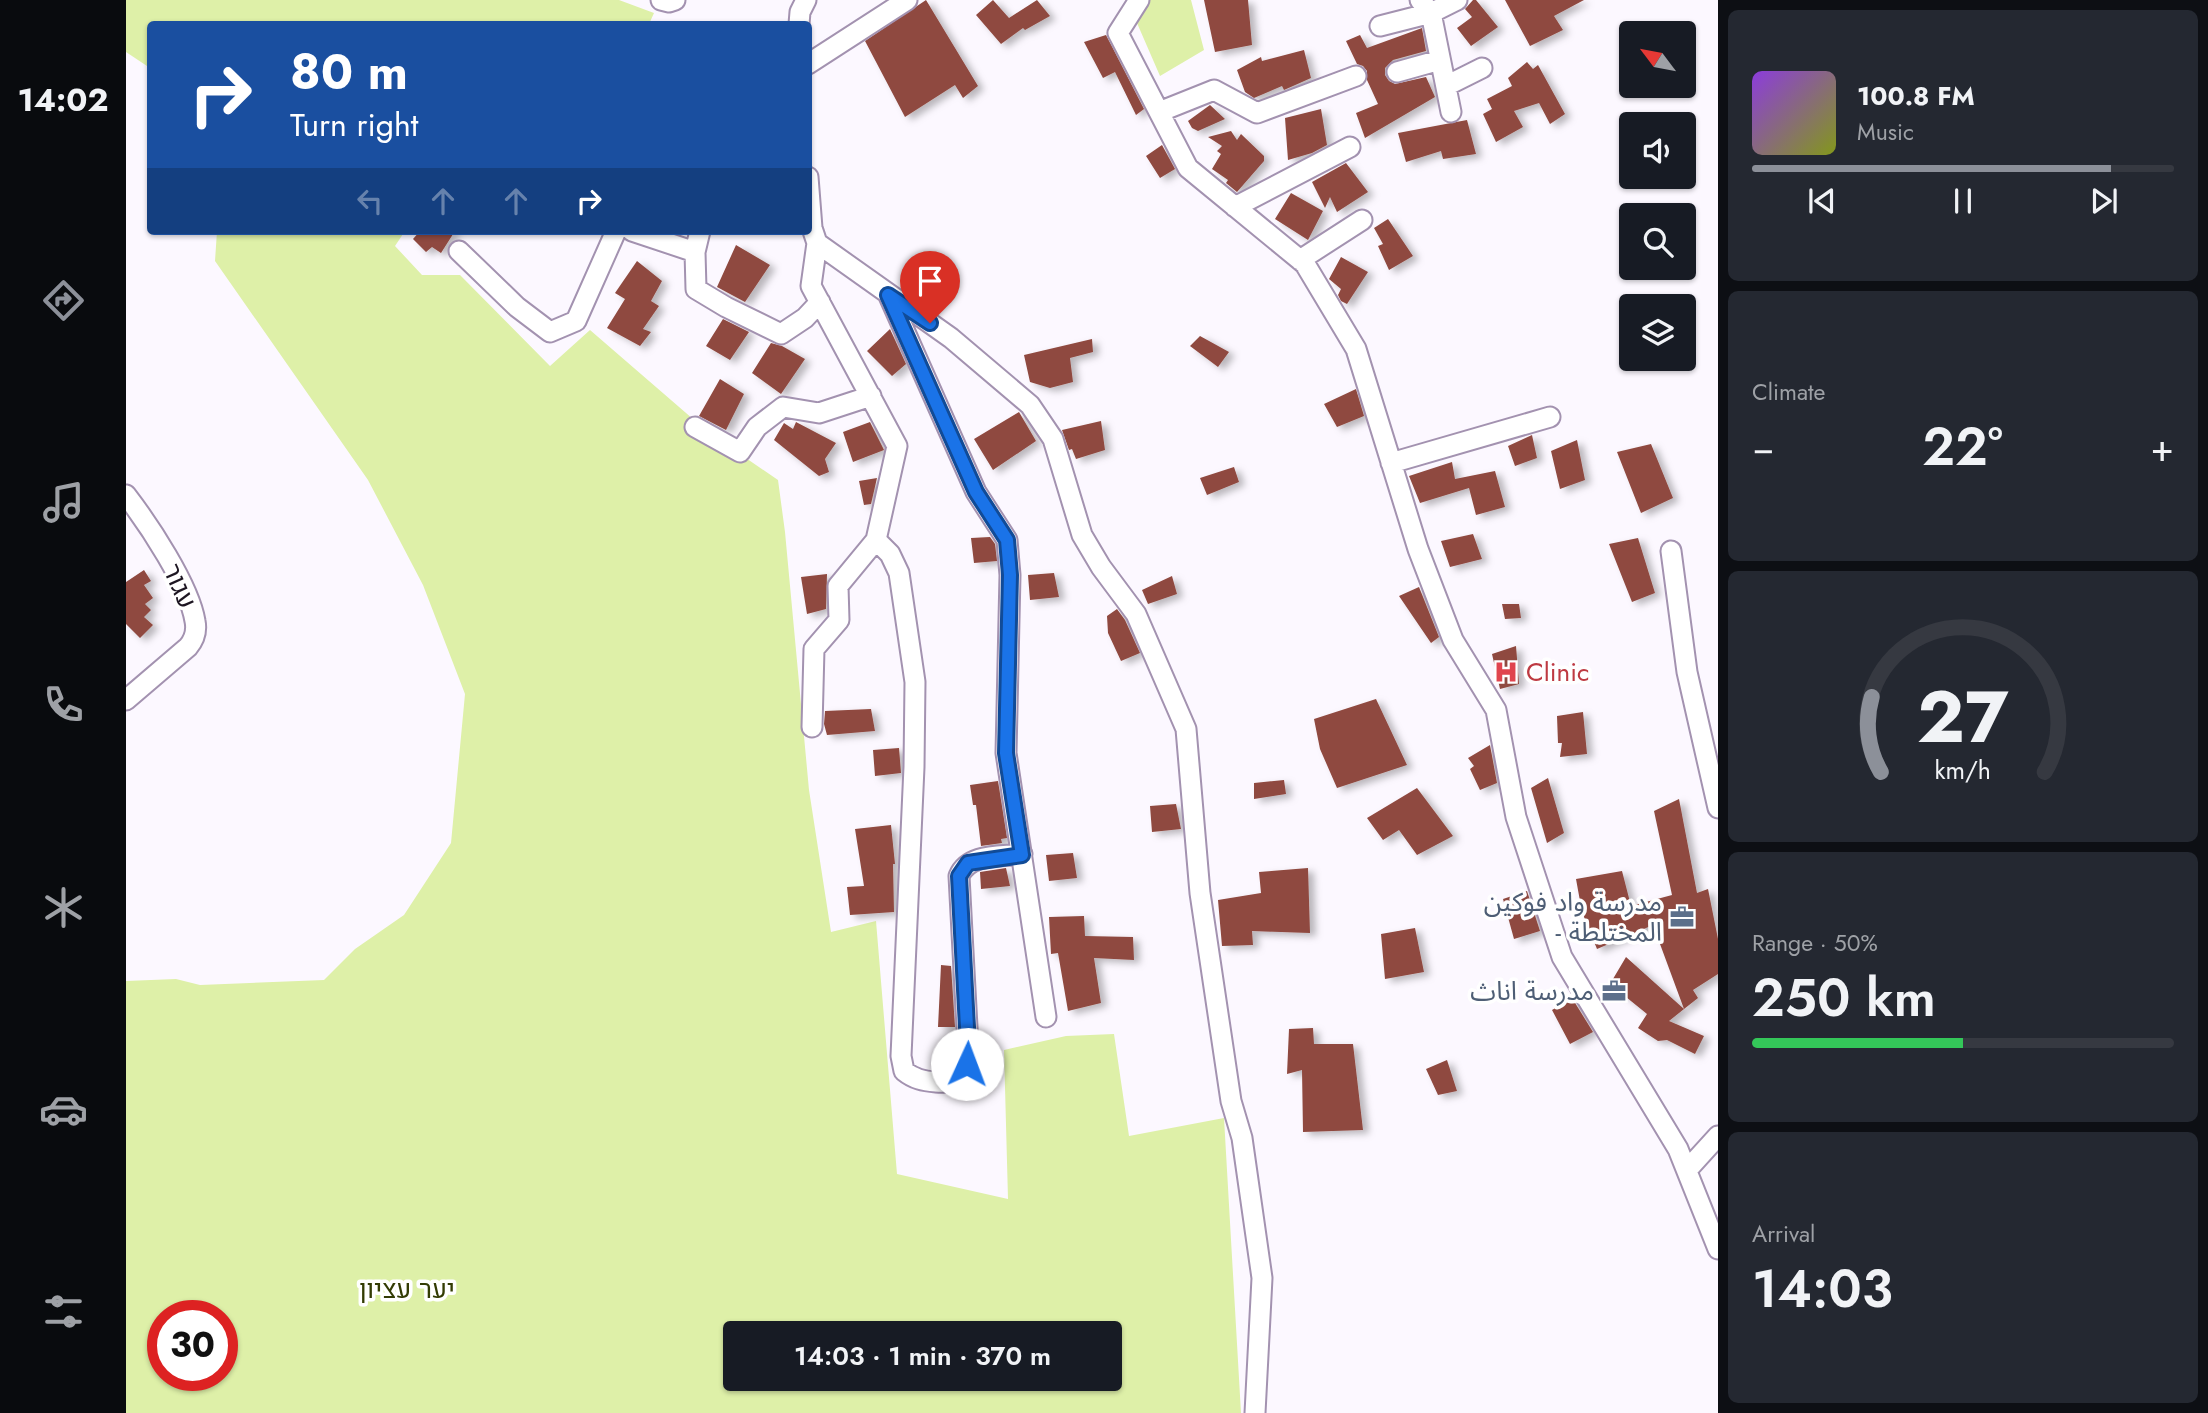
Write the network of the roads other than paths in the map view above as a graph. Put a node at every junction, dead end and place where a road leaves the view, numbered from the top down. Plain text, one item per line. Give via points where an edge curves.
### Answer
1 (661, 0) edge
2 (675, 0) edge
3 (806, 0) edge
4 (907, 0) edge
5 (1139, 0) edge
6 (1457, 0) edge
7 (1425, 7) edge
8 (799, 21) edge
9 (1380, 26) dead end
10 (1440, 60) junction
11 (812, 61) edge
12 (1482, 68) dead end
13 (1397, 72) dead end
14 (1356, 76) dead end
15 (1446, 86) junction
16 (1159, 112) junction
17 (1451, 112) dead end
18 (1350, 147) dead end
19 (1235, 207) junction
20 (1362, 220) dead end
21 (812, 228) edge
22 (614, 235) edge
23 (644, 235) edge
24 (699, 235) edge
25 (817, 243) junction
26 (459, 251) dead end
27 (695, 252) junction
28 (1300, 260) junction
29 (888, 295) junction
30 (820, 302) junction
31 (871, 396) junction
32 (1550, 417) dead end
33 (695, 426) dead end
34 (1391, 463) junction
35 (126, 495) edge
36 (876, 540) junction
37 (1671, 551) dead end
38 (126, 700) edge
39 (812, 727) dead end
40 (1718, 808) edge
41 (1022, 855) junction
42 (1046, 1017) dead end
43 (1718, 1136) edge
44 (1686, 1170) junction
45 (1718, 1249) edge
46 (1255, 1413) edge

1 - 2 street
3 - 8 street
4 - 11 street
5 - 16 street via 1118,33
6 - 7 street
7 - 9 street
7 - 10 street
10 - 13 street
10 - 15 street
12 - 15 street
14 - 16 street via 1257,113 1214,90
15 - 17 street
16 - 19 street via 1188,167
18 - 19 street
19 - 28 street
20 - 28 street
21 - 25 street
22 - 26 street via 576,321 550,332
23 - 27 street
24 - 27 street
25 - 29 street
25 - 30 street via 811,286
27 - 30 street via 696,289 781,334
28 - 34 street via 1356,349
29 - 41 street via 976,492 1007,540 1006,753
29 - 46 street via 951,338 1030,405 1053,439 1082,535 1136,614 1186,729 1200,893 1262,1278
30 - 31 street
31 - 33 street via 819,413 783,407 757,427 740,452
31 - 36 street via 897,446
32 - 34 street
34 - 44 street via 1452,640 1496,710 1516,817 1562,957 1678,1149
35 - 38 street, עגור via 166,555 195,624 188,648
36 - 39 street via 838,586 839,620 814,649
36 - 41 street via 899,573 915,682 901,1056 904,1071 911,1076 947,1083 967,1064 959,876 963,868 978,859
37 - 40 street via 1687,672
41 - 42 street
43 - 44 street
44 - 45 street

